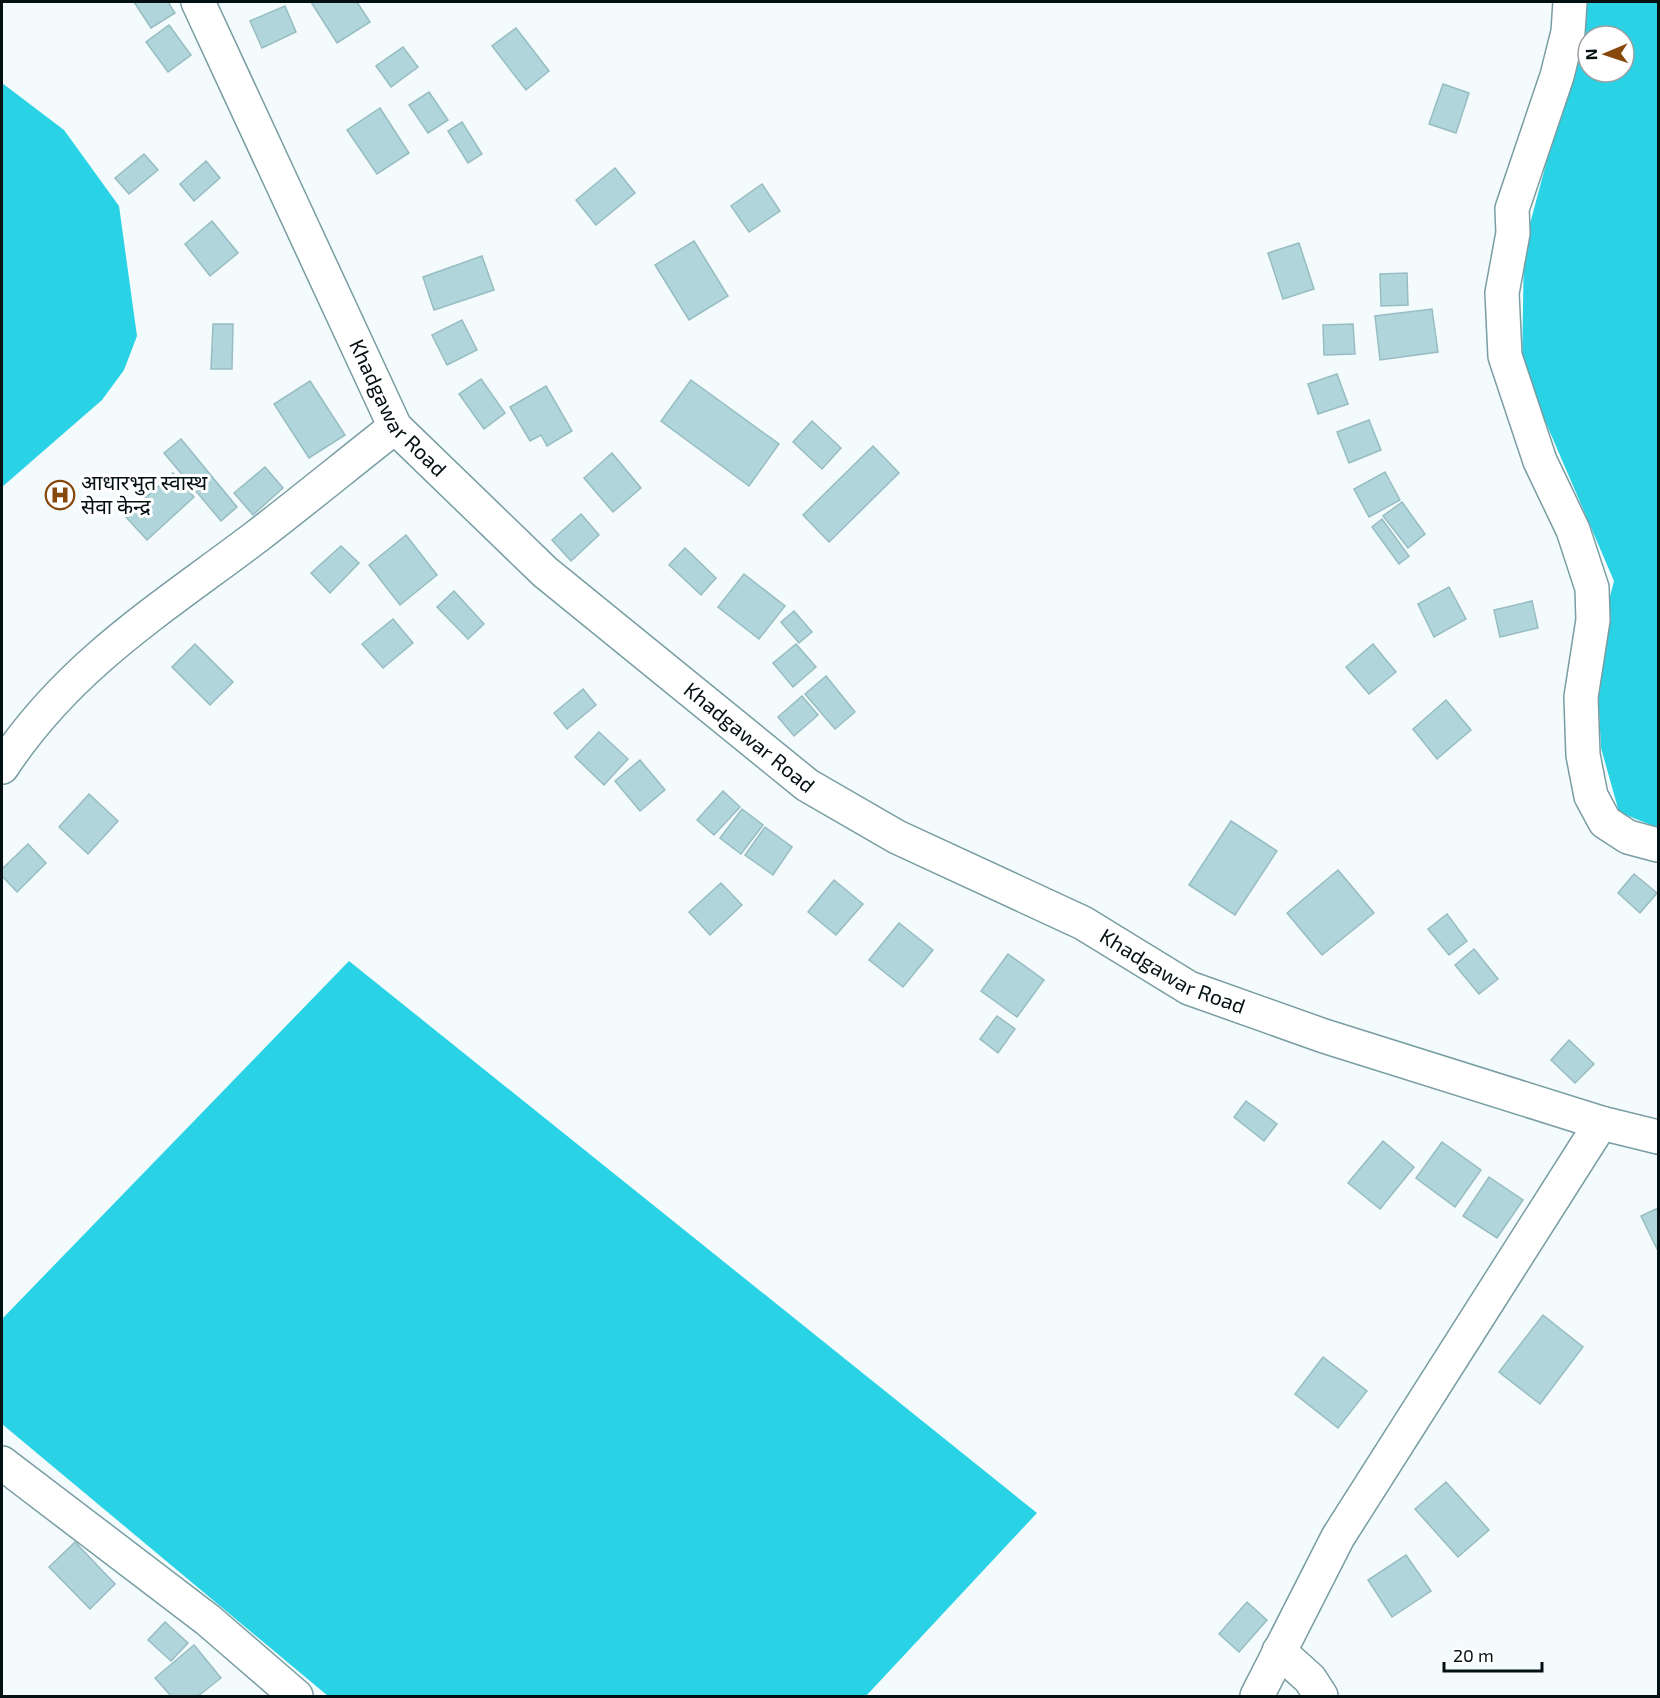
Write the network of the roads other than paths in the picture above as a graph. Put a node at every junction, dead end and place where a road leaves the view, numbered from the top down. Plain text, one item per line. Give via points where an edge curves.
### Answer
1 (198, 2) edge
2 (1570, 2) edge
3 (395, 427) junction
4 (2, 767) edge
5 (1659, 845) edge
6 (1601, 1123) junction
7 (1659, 1137) edge
8 (2, 1464) edge
9 (1279, 1651) junction
10 (296, 1696) edge
11 (1257, 1696) edge
12 (1322, 1696) edge

1 - 3 street, Khadgawar Road
2 - 5 street via 1568,32 1557,76 1512,209 1513,233 1502,293 1505,356 1540,460 1573,530 1592,588 1593,620 1581,697 1591,796 1605,822 1628,837
3 - 4 street via 129,630 63,688
3 - 6 street, Khadgawar Road via 545,572 807,785 897,837 1083,924 1189,988
6 - 7 street, Khadgawar Road
6 - 9 street via 1338,1537
8 - 10 street via 208,1620
9 - 11 street
9 - 12 street via 1310,1679

